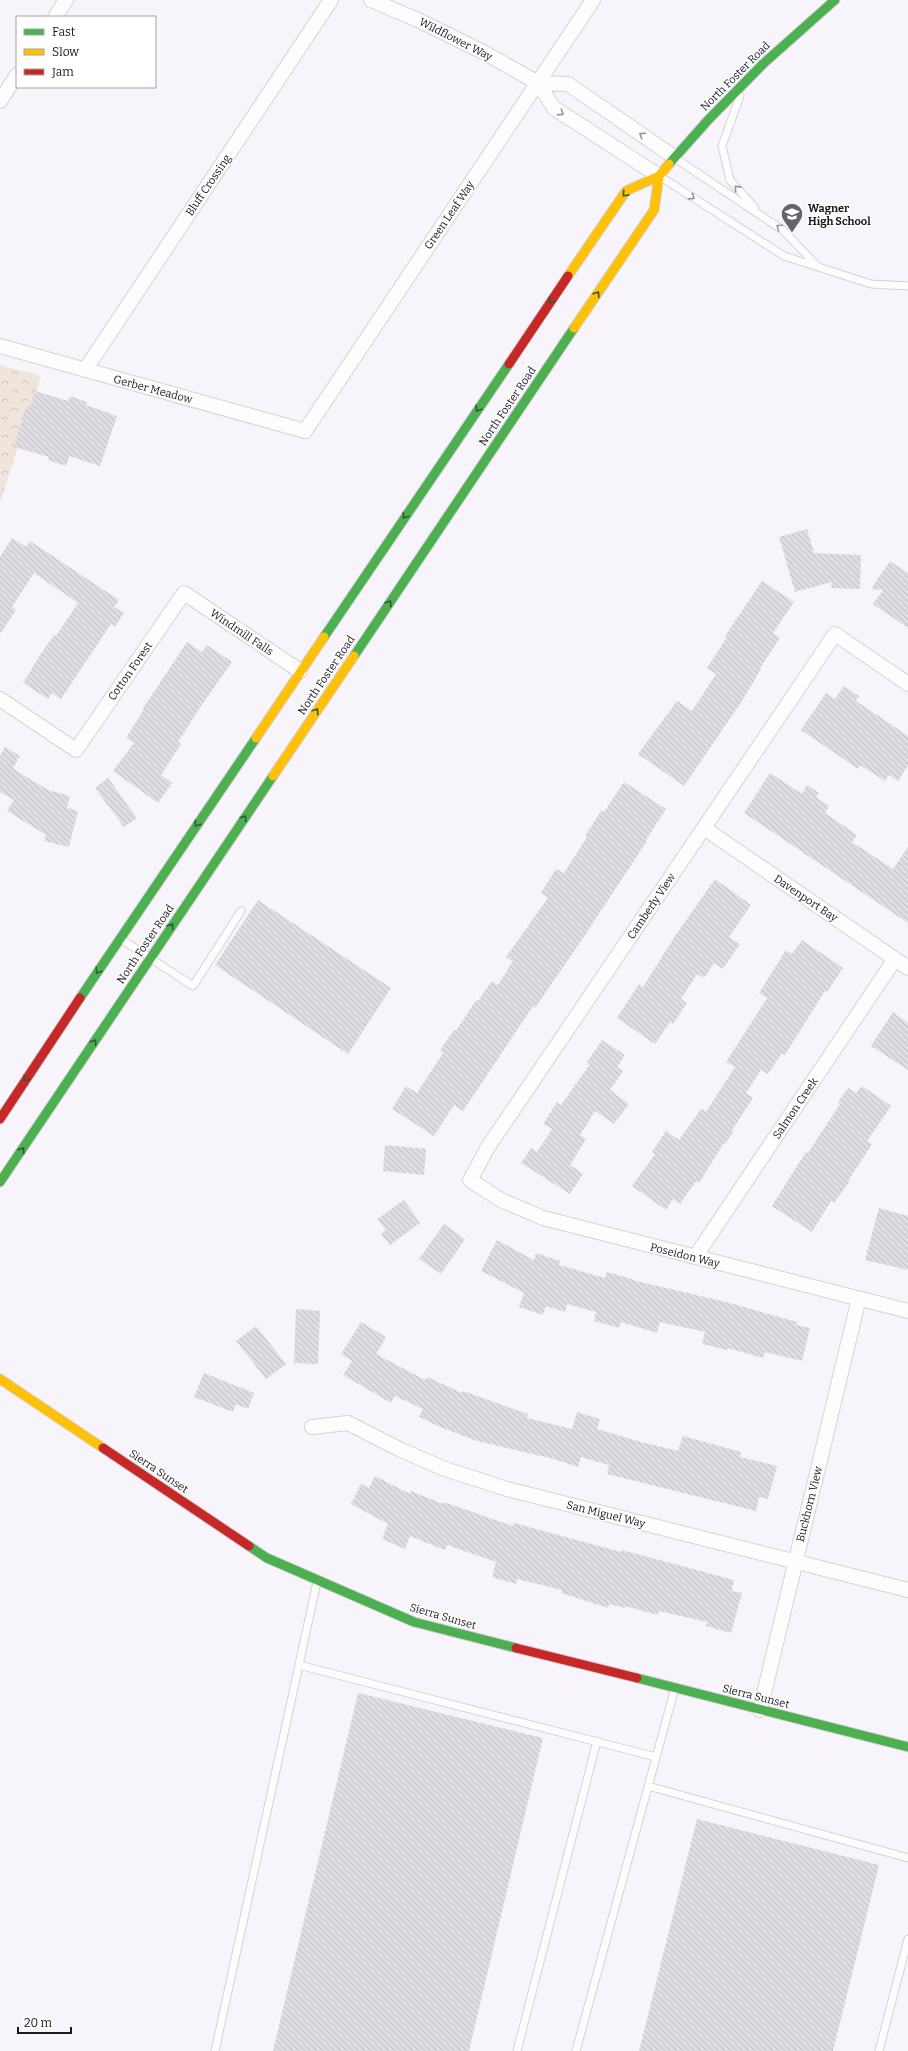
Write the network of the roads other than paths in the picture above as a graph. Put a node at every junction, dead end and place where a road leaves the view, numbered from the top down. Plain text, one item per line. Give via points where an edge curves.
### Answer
1 (66, 0) edge
2 (331, 0) edge
3 (371, 0) edge
4 (593, 0) edge
5 (835, 0) edge
6 (56, 16) edge
7 (16, 77) edge
8 (745, 82) junction
9 (538, 83) junction
10 (0, 101) edge
11 (674, 157) junction
12 (659, 176) junction
13 (764, 217) junction
14 (816, 265) junction
15 (908, 286) edge
16 (0, 346) edge
17 (85, 370) junction
18 (305, 431) joint
19 (184, 593) joint
20 (300, 671) junction
21 (908, 684) edge
22 (0, 699) edge
23 (704, 828) junction
24 (241, 911) dead end
25 (120, 938) junction
26 (149, 959) junction
27 (895, 959) junction
28 (908, 968) edge
29 (0, 1119) edge
30 (470, 1180) joint
31 (0, 1182) edge
32 (694, 1257) junction
33 (859, 1298) junction
34 (908, 1311) edge
35 (0, 1379) edge
36 (312, 1427) dead end
37 (795, 1562) junction
38 (318, 1580) junction
39 (908, 1590) edge
40 (299, 1665) junction
41 (675, 1688) junction
42 (760, 1710) junction
43 (597, 1741) junction
44 (908, 1747) edge
45 (656, 1756) junction
46 (648, 1786) junction
47 (908, 1858) edge
48 (908, 1939) edge
49 (215, 2051) edge
50 (517, 2051) edge
51 (576, 2051) edge
52 (879, 2051) edge

1 - 6 street
2 - 17 street, Bluff Crossing
3 - 9 street, Wildflower Way via 487,54
4 - 9 street, Green Leaf Way
5 - 8 main road, North Foster Road
7 - 10 street
8 - 11 main road, North Foster Road
13 -> 8 lane via 730,180 722,146
11 -> 9 street, Wildflower Way via 568,84
9 -> 12 street, Wildflower Way via 554,108
9 - 18 street, Green Leaf Way
11 - 12 main road, North Foster Road
11 - 13 lane
12 -> 14 lane via 784,256
12 -> 20 main road, North Foster Road via 626,191
26 -> 12 main road, North Foster Road via 654,210
14 -> 13 lane via 784,231
14 - 15 lane via 871,284
16 - 17 street, Gerber Meadow
17 - 18 street, Gerber Meadow
19 - 20 street, Windmill Falls
19 - 22 street, Cotton Forest via 76,750
20 -> 25 main road, North Foster Road
21 - 23 street, Camberly View via 835,634
23 - 27 street, Davenport Bay
23 - 30 street, Camberly View via 488,1147
24 - 26 lane via 193,986
25 - 26 lane
25 -> 29 main road, North Foster Road
31 -> 26 main road, North Foster Road
27 - 28 street, Davenport Bay
27 - 32 street, Salmon Creek
30 - 32 street, Poseidon Way via 501,1200 543,1218
32 - 33 street, Poseidon Way
33 - 34 street, Poseidon Way
33 - 37 street, Buckhorn View
35 - 38 main road, Sierra Sunset via 267,1558
36 - 37 street, San Miguel Way via 348,1423 400,1450 445,1469 500,1486
37 - 39 street, San Miguel Way
37 - 42 street, Buckhorn View
38 - 40 lane
38 - 41 main road, Sierra Sunset via 414,1622
40 - 43 lane
40 - 49 lane
41 - 42 main road, Sierra Sunset
41 - 45 lane
42 - 44 main road, Sierra Sunset
43 - 45 lane
43 - 50 lane
45 - 46 lane
46 - 47 lane
46 - 51 lane
48 - 52 lane

